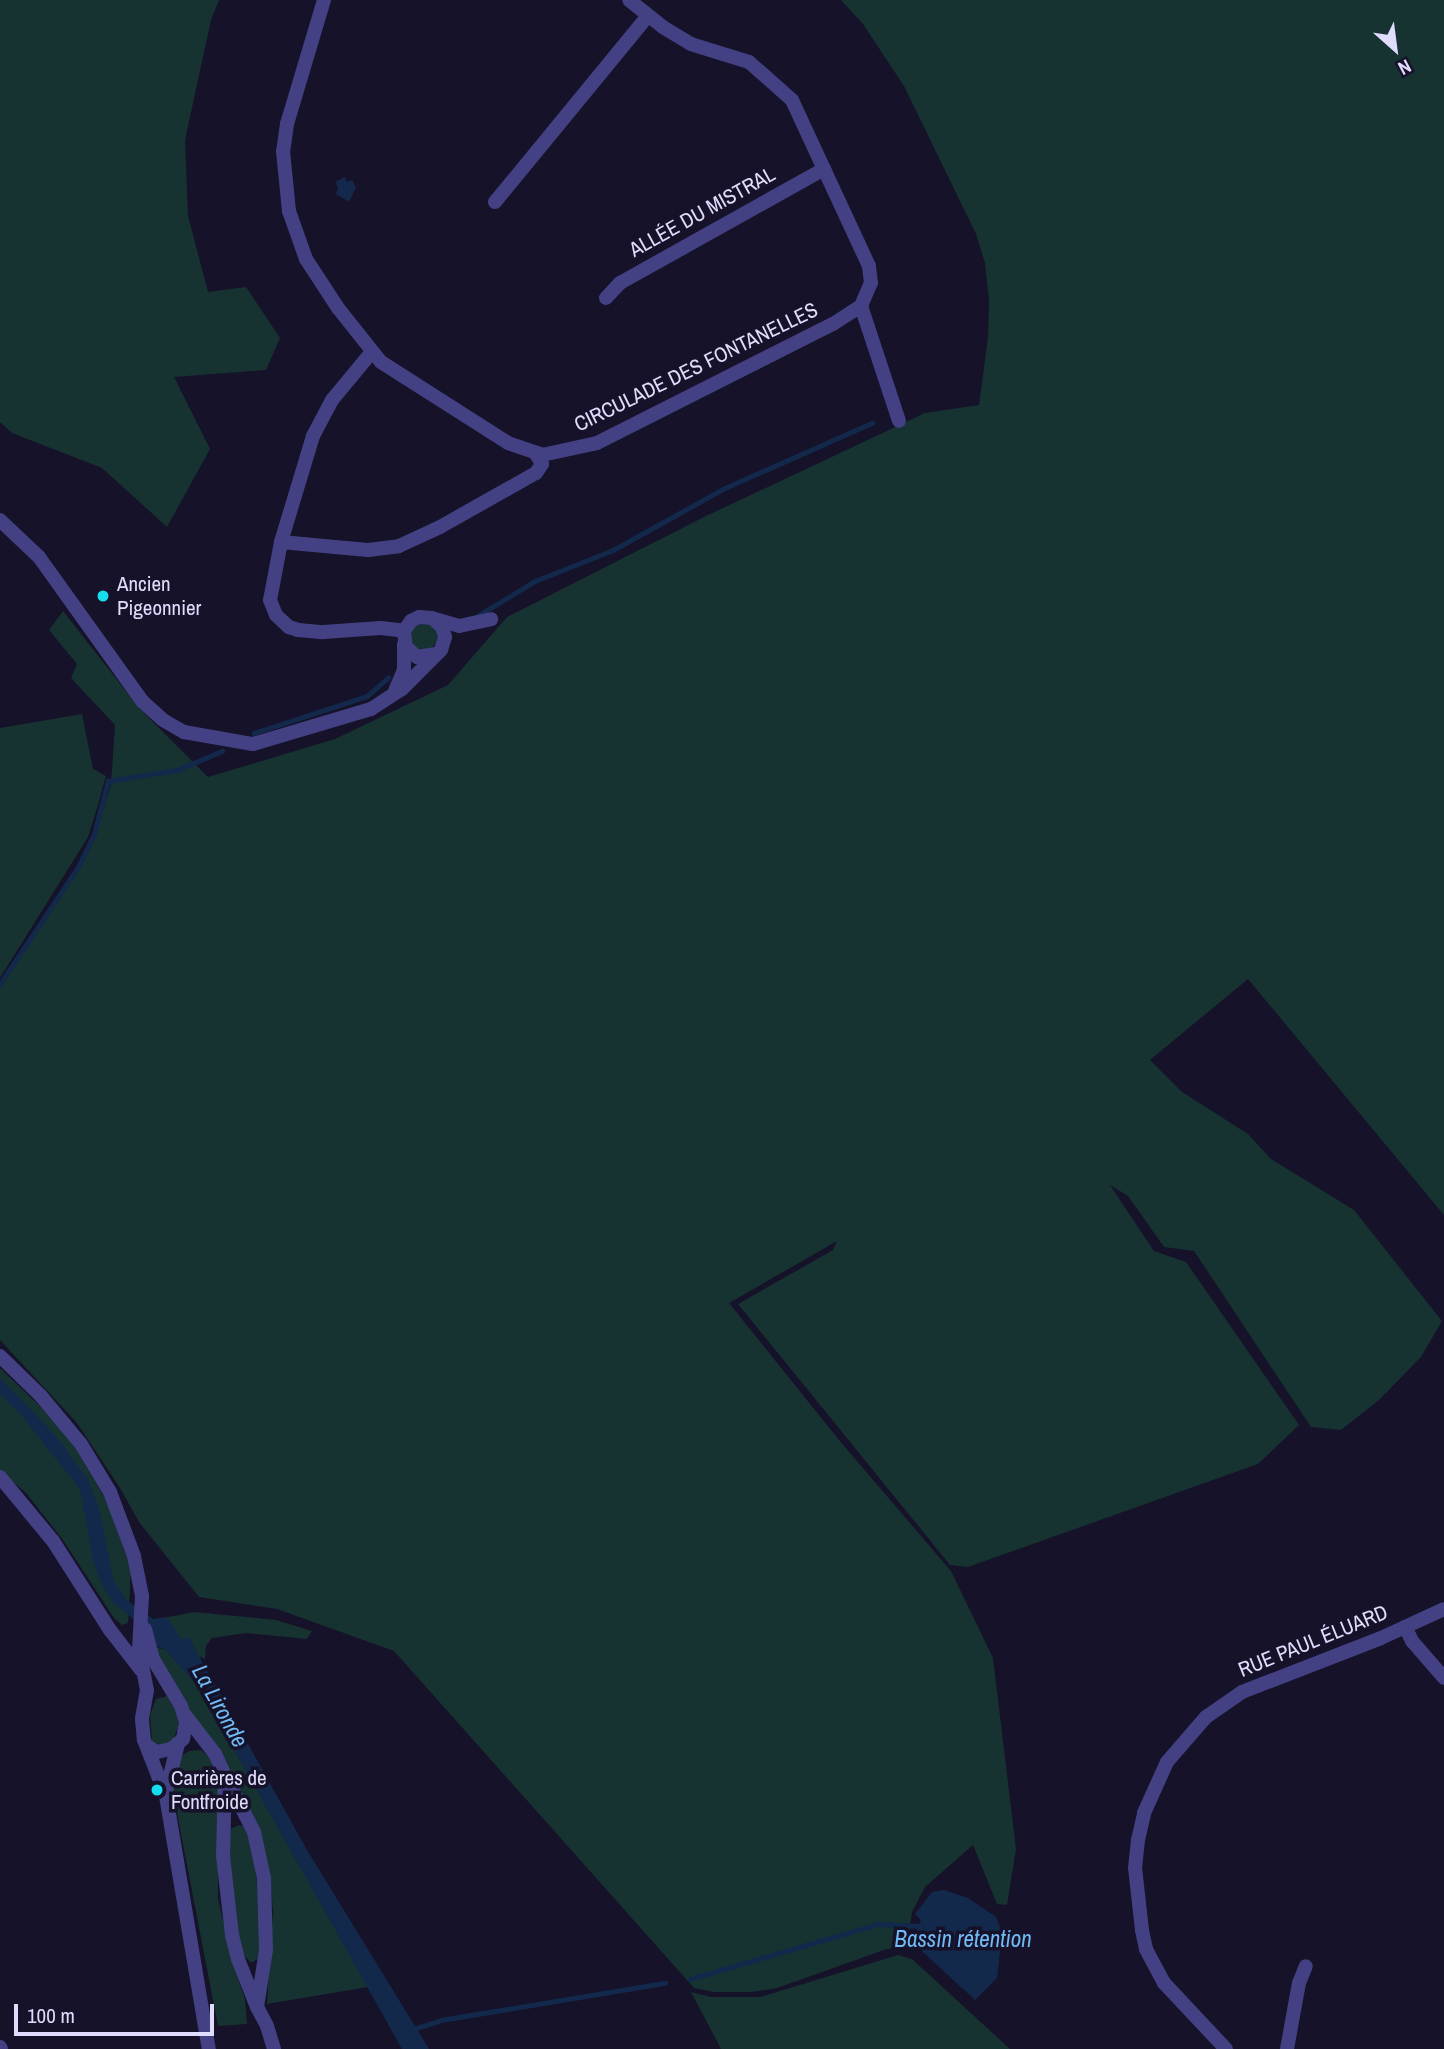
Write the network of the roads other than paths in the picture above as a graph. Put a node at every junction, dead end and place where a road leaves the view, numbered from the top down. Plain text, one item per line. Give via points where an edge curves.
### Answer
1 (324, 0) edge
2 (629, 0) edge
3 (648, 16) junction
4 (824, 169) junction
5 (495, 202) dead end
6 (606, 298) dead end
7 (861, 306) junction
8 (371, 353) junction
9 (899, 421) dead end
10 (536, 454) junction
11 (0, 520) edge
12 (281, 542) junction
13 (432, 618) junction
14 (404, 637) junction
15 (438, 652) junction
16 (391, 696) junction
17 (0, 1356) edge
18 (0, 1477) edge
19 (1444, 1609) edge
20 (1405, 1627) junction
21 (110, 1630) junction
22 (143, 1633) junction
23 (139, 1649) junction
24 (160, 1672) junction
25 (144, 1675) junction
26 (1444, 1678) edge
27 (173, 1693) junction
28 (144, 1707) junction
29 (185, 1715) junction
30 (181, 1742) junction
31 (205, 1743) junction
32 (147, 1745) junction
33 (225, 1775) junction
34 (166, 1796) junction
35 (1306, 1966) dead end
36 (257, 2007) junction
37 (209, 2049) edge
38 (274, 2049) edge
39 (1226, 2049) edge
40 (1287, 2049) edge

1 - 8 street via 287,124 284,187 295,233 310,267
2 - 3 street
3 - 4 street via 691,44 748,62 762,72 792,100
3 - 5 street
4 - 6 street, ALLÉE DU MISTRAL via 620,283
4 - 7 street via 869,265 871,283
7 - 9 street
7 - 10 street, CIRCULADE DES FONTANELLES via 597,443
8 - 10 street via 499,437
8 - 12 street via 332,400 313,436
10 - 12 street via 542,464 536,472 399,546 368,550
11 - 16 street via 33,551 142,701 172,727 253,744 358,713
12 - 14 street via 270,600 283,623 306,631 381,628
13 - 14 street via 415,618
13 - 15 street via 444,631
13 - 15 street via 460,626 491,619
14 - 15 street via 418,657
14 - 16 street via 404,670
15 - 16 street
17 - 22 street via 61,1418 98,1469 135,1556
18 - 21 street via 53,1541
19 - 20 street, RUE PAUL ÉLUARD
20 - 26 street
20 - 39 street, RUE PAUL ÉLUARD via 1223,1703 1186,1738 1155,1787 1144,1813 1135,1868 1146,1949 1176,1999
21 - 23 street
21 - 25 street
22 - 23 street
22 - 24 street
23 - 24 street
23 - 25 street
24 - 27 street
25 - 28 street
27 - 28 street via 156,1692
27 - 29 street
28 - 32 street
29 - 30 street
29 - 31 street
30 - 31 street
30 - 32 street via 163,1752
30 - 34 street via 170,1768
31 - 33 street
32 - 34 street
33 - 36 street via 223,1856 232,1936
33 - 36 street via 254,1832 264,1878 265,1950
34 - 37 street
35 - 40 street
36 - 38 street

